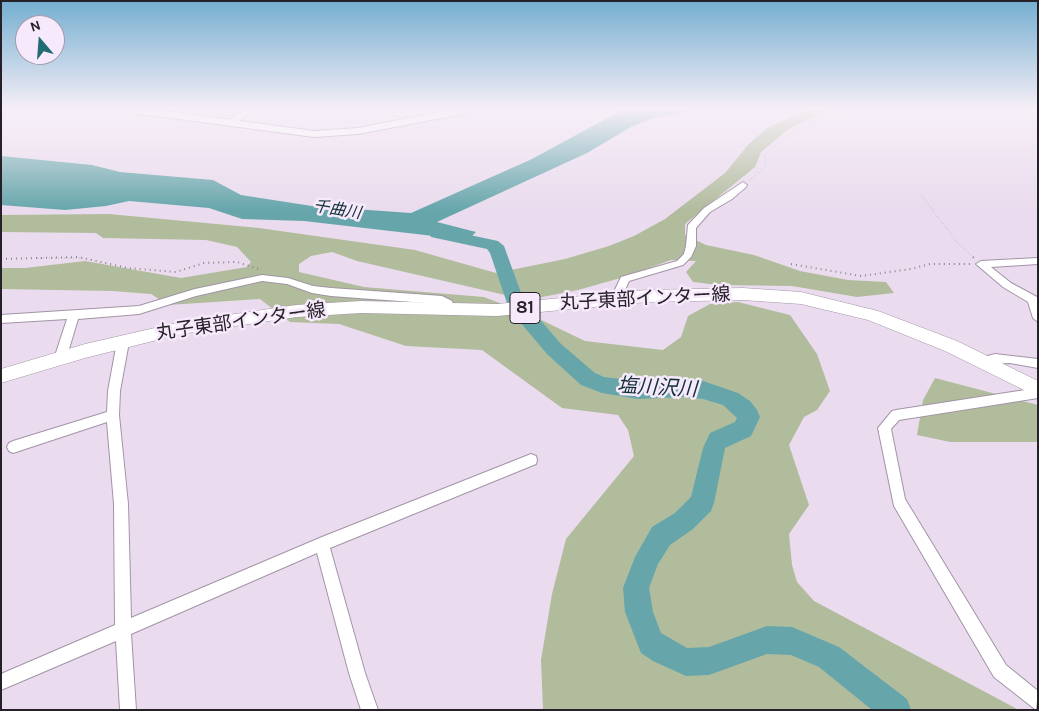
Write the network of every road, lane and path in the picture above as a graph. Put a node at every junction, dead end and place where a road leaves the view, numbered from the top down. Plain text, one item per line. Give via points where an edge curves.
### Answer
1 (777, 143) edge
2 (743, 185) joint
3 (921, 195) dead end
4 (1, 259) edge
5 (1038, 261) edge
6 (791, 264) dead end
7 (981, 264) junction
8 (265, 270) dead end
9 (616, 298) junction
10 (450, 310) junction
11 (74, 315) junction
12 (1038, 318) edge
13 (1, 319) edge
14 (123, 342) junction
15 (60, 359) junction
16 (984, 362) junction
17 (1038, 364) edge
18 (1, 376) edge
19 (1038, 391) edge
20 (113, 415) junction
21 (13, 447) dead end
22 (531, 460) dead end
23 (322, 544) junction
24 (123, 631) junction
25 (1, 682) edge
26 (1038, 702) edge
27 (128, 710) edge
28 (370, 710) edge

1 - 2 path via 765,155 765,167
2 - 9 street via 707,210 691,227 691,246 680,263 625,279
3 - 7 path via 957,242
4 - 8 path via 78,257 128,268 176,272 204,263 237,262
5 - 7 street
6 - 7 path via 861,276 930,264
7 - 12 street via 1033,300
9 - 10 main road, 丸子東部インター線 / 81 via 497,310
9 - 16 main road, 丸子東部インター線 / 81 via 716,294 801,298 872,314 930,336
10 - 11 street via 442,300 331,292 288,280 262,278 139,310
10 - 14 main road, 丸子東部インター線 / 81 via 361,307 296,311 196,325
11 - 13 street
11 - 15 street
14 - 15 main road, 丸子東部インター線 / 81
14 - 20 street
15 - 18 main road, 丸子東部インター線 / 81
16 - 17 street via 995,358
16 - 19 main road, 丸子東部インター線 / 81
19 - 26 street via 896,415 884,428 899,501 1000,671
20 - 21 street
20 - 24 street via 121,504
22 - 23 street
23 - 24 street
23 - 28 street
24 - 25 street
24 - 27 street

